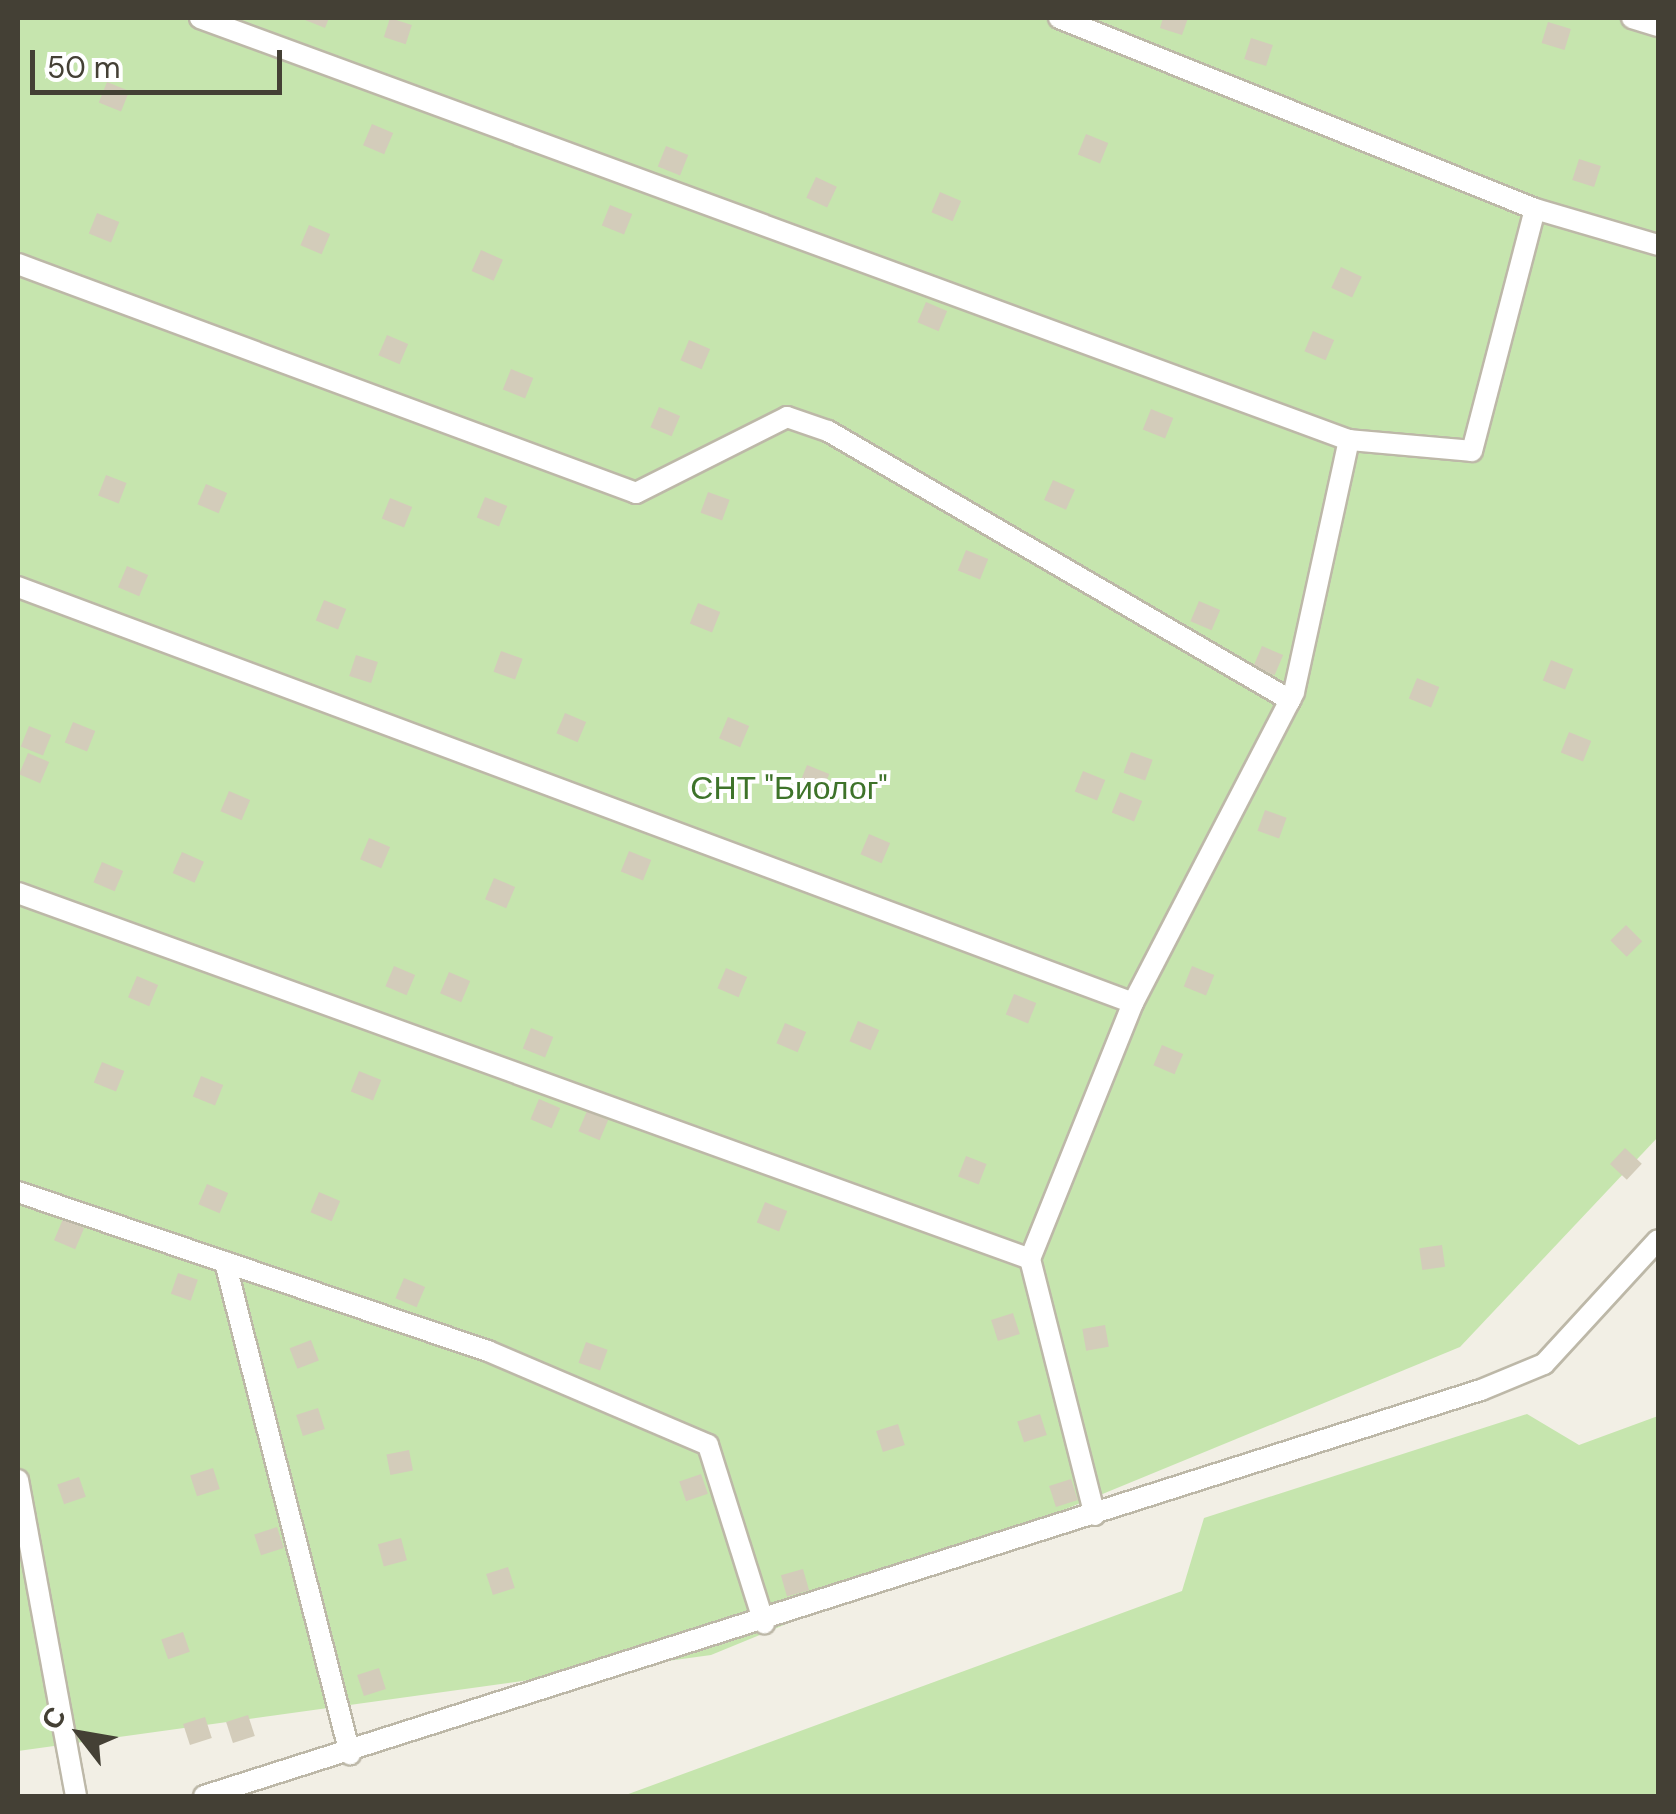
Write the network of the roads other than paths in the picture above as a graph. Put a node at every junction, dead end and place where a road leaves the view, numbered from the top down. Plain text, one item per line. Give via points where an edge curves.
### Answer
1 (200, 18) edge
2 (1059, 18) edge
3 (1632, 18) edge
4 (1658, 26) edge
5 (1534, 209) junction
6 (1658, 245) edge
7 (18, 264) edge
8 (1349, 440) junction
9 (18, 587) edge
10 (1290, 700) junction
11 (18, 893) edge
12 (1133, 1003) junction
13 (18, 1192) edge
14 (1658, 1240) edge
15 (1030, 1259) junction
16 (225, 1262) junction
17 (18, 1480) edge
18 (1095, 1515) junction
19 (764, 1622) junction
20 (350, 1754) junction
21 (76, 1796) edge
22 (204, 1796) edge

1 - 8 lane
2 - 5 lane
3 - 4 lane
5 - 6 lane
5 - 8 lane via 1472,451
7 - 10 lane via 636,494 787,417 815,426
8 - 10 lane
9 - 12 lane
10 - 12 lane
11 - 15 lane
12 - 15 lane
13 - 16 lane
14 - 18 lane via 1544,1364
15 - 18 lane
16 - 19 lane via 488,1351 708,1445
16 - 20 lane
17 - 21 lane
18 - 19 lane
19 - 20 lane
20 - 22 lane

